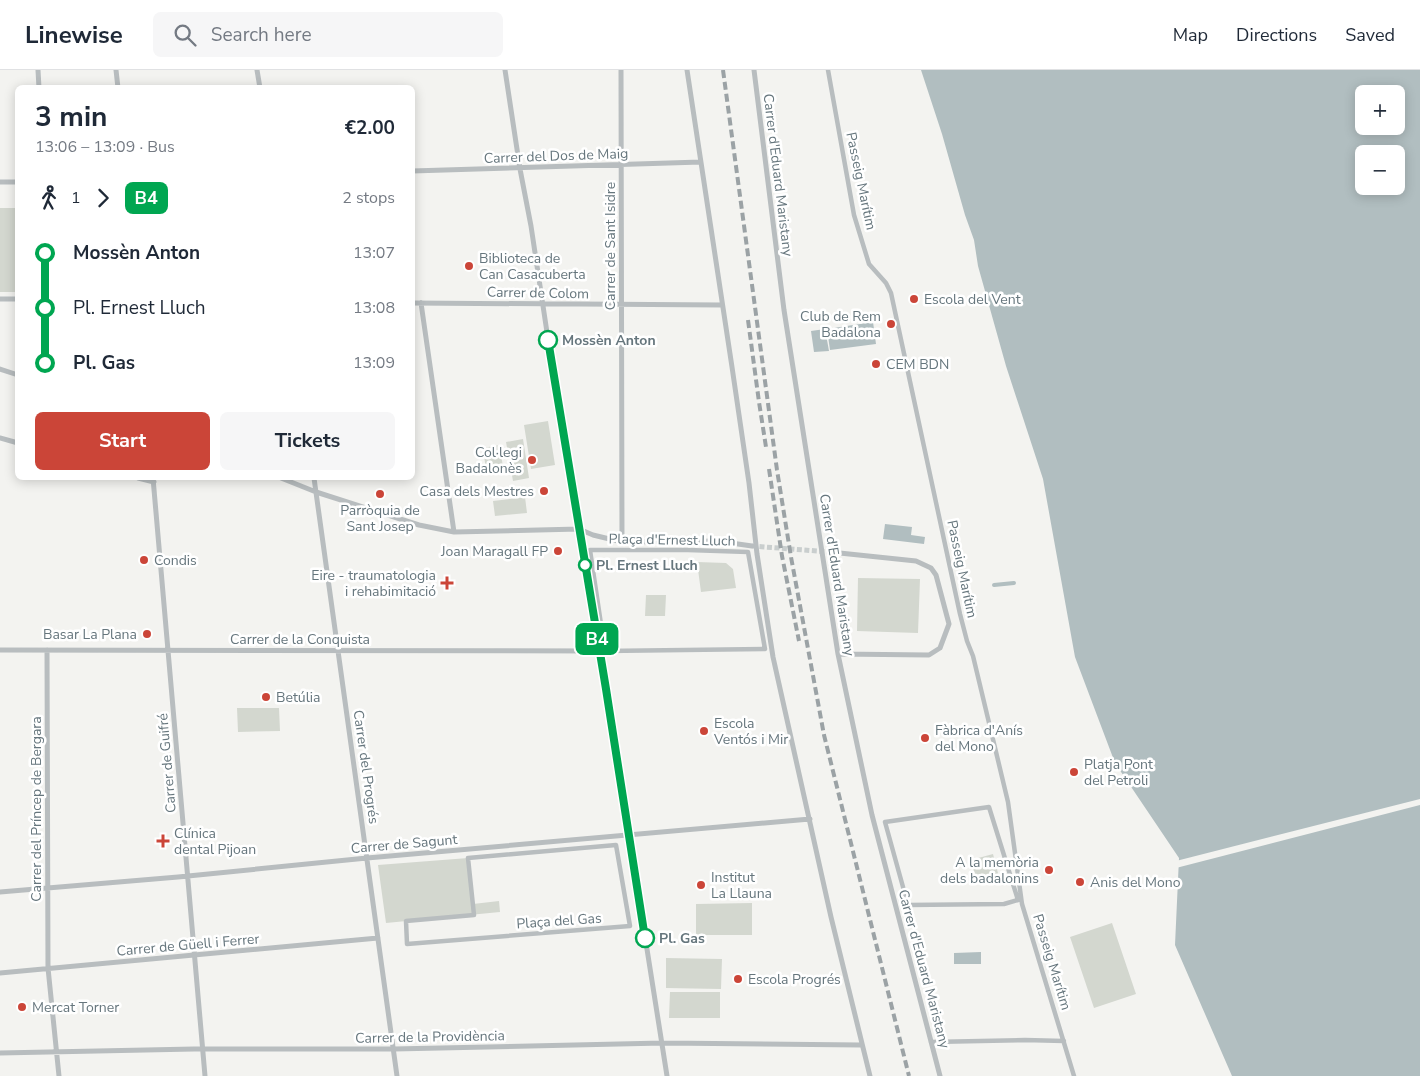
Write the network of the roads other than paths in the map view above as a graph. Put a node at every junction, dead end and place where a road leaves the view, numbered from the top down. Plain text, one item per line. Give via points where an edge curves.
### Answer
1 (38, 70) edge
2 (116, 70) edge
3 (258, 70) edge
4 (505, 70) edge
5 (621, 70) edge
6 (687, 70) edge
7 (754, 70) edge
8 (828, 70) edge
9 (39, 85) edge
10 (118, 85) edge
11 (260, 85) edge
12 (701, 162) junction
13 (621, 165) junction
14 (520, 169) junction
15 (415, 171) edge
16 (0, 182) edge
17 (15, 182) edge
18 (0, 298) edge
19 (15, 298) edge
20 (415, 303) edge
21 (420, 303) junction
22 (542, 304) junction
23 (622, 305) junction
24 (722, 305) junction
25 (0, 369) edge
26 (15, 374) edge
27 (0, 438) edge
28 (15, 442) edge
29 (154, 480) edge
30 (286, 480) edge
31 (314, 480) edge
32 (316, 492) junction
33 (579, 529) junction
34 (454, 532) junction
35 (622, 542) junction
36 (752, 546) tunnel mouth
37 (830, 552) tunnel mouth
38 (0, 650) edge
39 (47, 650) junction
40 (337, 650) junction
41 (168, 651) junction
42 (602, 651) junction
43 (838, 654) junction
44 (810, 819) junction
45 (885, 822) joint
46 (628, 835) junction
47 (368, 858) junction
48 (468, 858) joint
49 (189, 876) junction
50 (48, 889) junction
51 (0, 892) edge
52 (378, 938) junction
53 (194, 956) junction
54 (48, 968) junction
55 (0, 972) edge
56 (1064, 1041) junction
57 (931, 1042) junction
58 (662, 1043) junction
59 (861, 1045) junction
60 (203, 1049) junction
61 (394, 1049) junction
62 (56, 1051) junction
63 (0, 1053) edge
64 (59, 1076) edge
65 (205, 1076) edge
66 (398, 1076) edge
67 (667, 1076) edge
68 (870, 1076) edge
69 (940, 1076) edge
70 (1074, 1076) edge

1 - 9 street
2 - 10 street
3 - 11 street
4 - 14 street
5 - 13 street, Carrer de Sant Isidre
6 - 12 street
7 - 43 street, Carrer d'Eduard Maristany via 784,310
8 - 56 street, Passeig Marítim via 854,215 869,264 886,282 891,293 960,614 1008,802 1022,904
12 - 13 street, Carrer del Dos de Maig
12 - 24 street
13 - 14 street, Carrer del Dos de Maig
13 - 23 street, Carrer de Sant Isidre
14 - 15 street, Carrer del Dos de Maig
14 - 22 street via 532,226
16 - 17 street
18 - 19 street
20 - 21 street, Carrer de Colom
21 - 22 street, Carrer de Colom
21 - 34 street
22 - 23 street, Carrer de Colom
22 - 33 street
23 - 24 street, Carrer de Colom
23 - 35 street, Carrer de Sant Isidre
24 - 44 street via 773,657
25 - 26 street
27 - 28 street
29 - 41 street, Carrer de Guifré
30 - 32 street
31 - 32 street, Carrer del Progrés
32 - 34 street via 419,525
32 - 40 street, Carrer del Progrés
33 - 34 street
33 - 35 street
33 - 42 street
35 - 36 street via 717,542
37 - 43 street via 916,561 926,565 937,579 949,624 940,648 929,656
38 - 39 street, Carrer de la Conquista
39 - 41 street, Carrer de la Conquista
39 - 50 street, Carrer del Príncep de Bergara
40 - 41 street, Carrer de la Conquista
40 - 42 street, Carrer de la Conquista
40 - 47 street, Carrer del Progrés
41 - 49 street, Carrer de Guifré
42 - 42 street, Plaça d'Ernest Lluch via 765,649 748,552 590,550
42 - 46 street
43 - 57 street, Carrer d'Eduard Maristany via 872,815
44 - 46 street, Carrer de Sagunt
44 - 59 street
45 - 45 street via 908,905 1004,904 1018,900 989,807
46 - 47 street, Carrer de Sagunt
46 - 58 street
47 - 49 street, Carrer de Sagunt
47 - 52 street, Carrer del Progrés
48 - 48 street, Plaça del Gas via 474,915 406,921 407,944 630,926 616,845
49 - 50 street, Carrer de Sagunt
49 - 53 street, Carrer de Guifré
50 - 51 street, Carrer de Sagunt
50 - 54 street, Carrer del Príncep de Bergara
52 - 53 street, Carrer de Güell i Ferrer
52 - 61 street, Carrer del Progrés
53 - 54 street, Carrer de Güell i Ferrer
53 - 60 street, Carrer de Guifré
54 - 55 street, Carrer de Güell i Ferrer
54 - 62 street, Carrer del Príncep de Bergara
56 - 57 street
56 - 70 street, Passeig Marítim
57 - 69 street, Carrer d'Eduard Maristany
58 - 59 street, Carrer de la Providència
58 - 61 street, Carrer de la Providència
58 - 67 street
59 - 68 street
60 - 61 street, Carrer de la Providència
60 - 62 street, Carrer de la Providència
60 - 65 street, Carrer de Guifré
61 - 66 street, Carrer del Progrés
62 - 63 street, Carrer de la Providència
62 - 64 street, Carrer del Príncep de Bergara

